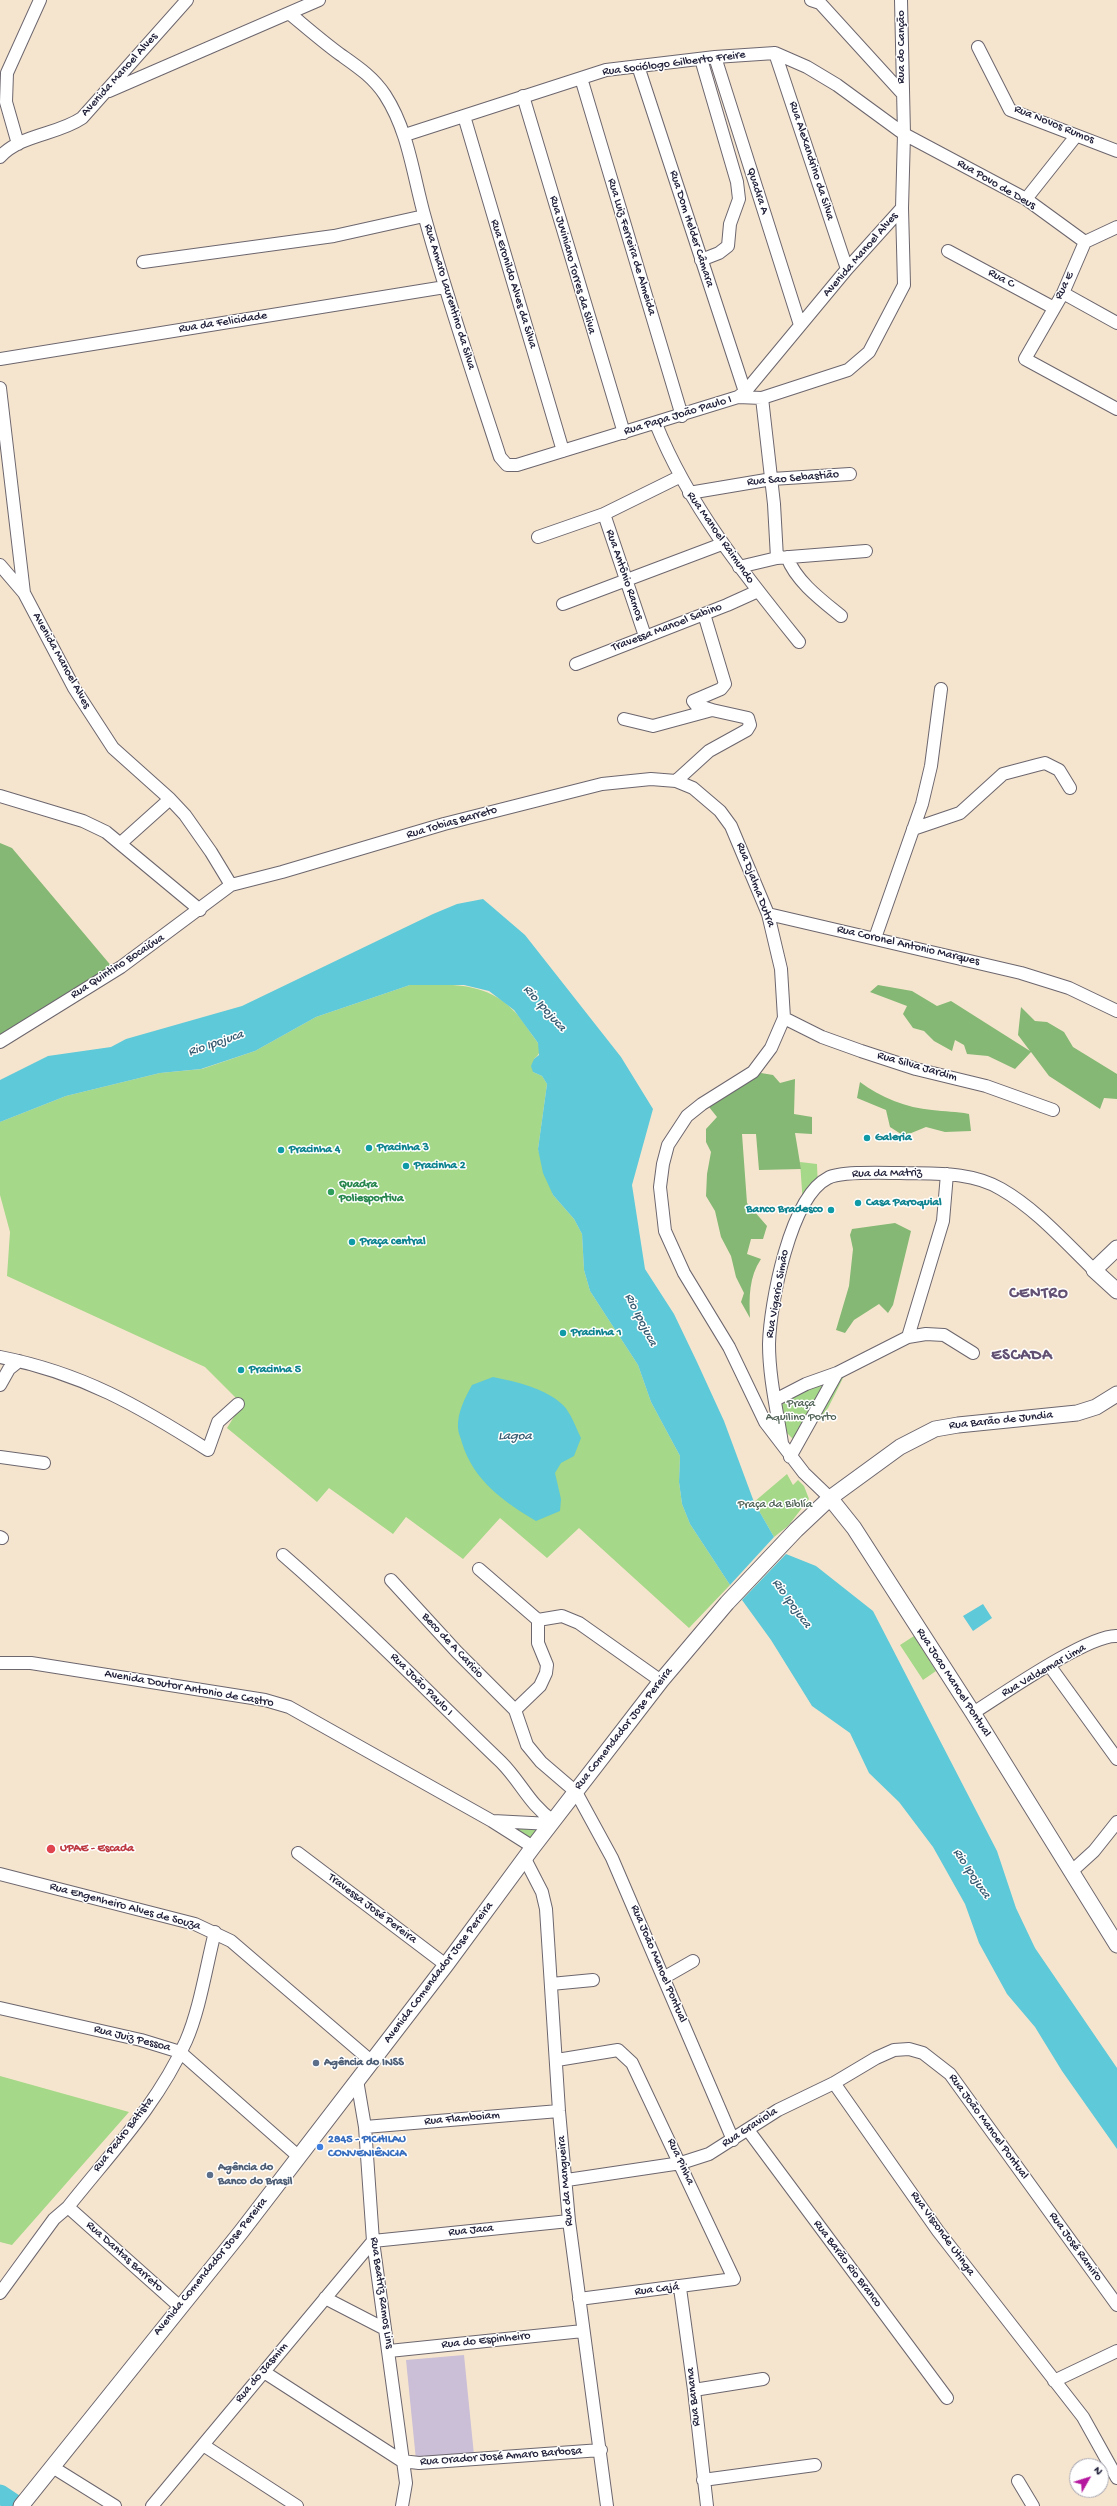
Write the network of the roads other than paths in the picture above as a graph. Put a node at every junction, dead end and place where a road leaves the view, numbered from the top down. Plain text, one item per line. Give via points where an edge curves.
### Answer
1 (40, 0) edge
2 (187, 0) edge
3 (319, 0) edge
4 (901, 0) edge
5 (817, 1) edge
6 (289, 13) junction
7 (978, 47) dead end
8 (775, 53) junction
9 (715, 57) junction
10 (701, 58) junction
11 (638, 66) junction
12 (581, 78) junction
13 (104, 93) junction
14 (902, 93) junction
15 (523, 96) junction
16 (464, 116) junction
17 (904, 134) junction
18 (405, 135) junction
19 (1076, 136) junction
20 (18, 144) junction
21 (1117, 151) edge
22 (0, 157) edge
23 (1026, 200) junction
24 (902, 208) junction
25 (424, 216) junction
26 (1117, 227) edge
27 (1085, 242) junction
28 (948, 251) dead end
29 (701, 260) junction
30 (143, 262) dead end
31 (847, 269) junction
32 (445, 287) junction
33 (1063, 293) junction
34 (1054, 308) junction
35 (1117, 323) edge
36 (800, 325) junction
37 (0, 359) edge
38 (0, 388) edge
39 (742, 394) junction
40 (762, 398) junction
41 (1117, 409) edge
42 (682, 416) junction
43 (656, 424) junction
44 (624, 433) junction
45 (563, 451) junction
46 (500, 457) joint
47 (850, 474) dead end
48 (679, 477) junction
49 (772, 479) junction
50 (689, 493) junction
51 (604, 514) junction
52 (538, 537) dead end
53 (722, 544) junction
54 (866, 551) dead end
55 (782, 557) junction
56 (0, 564) edge
57 (739, 567) junction
58 (626, 582) junction
59 (758, 591) junction
60 (24, 593) junction
61 (563, 604) dead end
62 (704, 614) junction
63 (841, 616) dead end
64 (645, 636) junction
65 (799, 642) dead end
66 (576, 664) dead end
67 (941, 689) dead end
68 (712, 710) junction
69 (624, 719) dead end
70 (676, 781) junction
71 (1070, 788) dead end
72 (0, 796) edge
73 (170, 799) junction
74 (913, 829) junction
75 (122, 842) junction
76 (231, 885) junction
77 (200, 910) junction
78 (768, 914) junction
79 (875, 938) junction
80 (1117, 1011) edge
81 (784, 1018) junction
82 (0, 1042) edge
83 (1053, 1110) dead end
84 (948, 1174) junction
85 (828, 1178) joint
86 (1117, 1248) edge
87 (1094, 1270) junction
88 (1117, 1291) edge
89 (908, 1338) junction
90 (973, 1353) dead end
91 (0, 1357) edge
92 (18, 1361) junction
93 (837, 1374) junction
94 (0, 1385) edge
95 (1117, 1394) edge
96 (775, 1400) junction
97 (238, 1404) dead end
98 (786, 1452) junction
99 (0, 1457) edge
100 (44, 1462) dead end
101 (830, 1498) junction
102 (788, 1539) joint
103 (283, 1554) dead end
104 (479, 1569) dead end
105 (392, 1580) dead end
106 (538, 1620) junction
107 (1117, 1636) edge
108 (0, 1663) edge
109 (1048, 1665) junction
110 (661, 1681) junction
111 (515, 1710) junction
112 (973, 1713) junction
113 (1117, 1759) edge
114 (576, 1792) junction
115 (492, 1821) junction
116 (552, 1822) junction
117 (1117, 1822) edge
118 (298, 1853) dead end
119 (529, 1853) junction
120 (1072, 1871) junction
121 (0, 1874) edge
122 (215, 1932) junction
123 (1117, 1945) edge
124 (693, 1961) dead end
125 (446, 1965) junction
126 (664, 1977) junction
127 (593, 1980) dead end
128 (551, 1984) junction
129 (0, 2008) edge
130 (180, 2052) junction
131 (923, 2053) joint
132 (557, 2060) junction
133 (371, 2062) junction
134 (357, 2080) junction
135 (834, 2083) junction
136 (559, 2111) junction
137 (364, 2127) junction
138 (748, 2130) junction
139 (733, 2140) junction
140 (298, 2156) junction
141 (681, 2163) junction
142 (567, 2180) junction
143 (1032, 2188) joint
144 (68, 2207) junction
145 (569, 2221) junction
146 (373, 2241) junction
147 (734, 2279) joint
148 (680, 2288) junction
149 (0, 2293) edge
150 (325, 2298) junction
151 (579, 2299) junction
152 (179, 2306) junction
153 (1117, 2306) edge
154 (385, 2329) junction
155 (583, 2331) junction
156 (389, 2351) junction
157 (1117, 2351) edge
158 (264, 2372) junction
159 (762, 2379) dead end
160 (1054, 2381) junction
161 (694, 2390) junction
162 (947, 2398) dead end
163 (203, 2445) junction
164 (601, 2450) junction
165 (402, 2461) junction
166 (815, 2465) dead end
167 (54, 2468) junction
168 (1117, 2478) edge
169 (703, 2480) junction
170 (1018, 2481) dead end
171 (23, 2503) edge
172 (115, 2506) edge
173 (152, 2506) edge
174 (297, 2506) edge
175 (402, 2506) edge
176 (607, 2506) edge
177 (706, 2506) edge
178 (1033, 2506) edge

1 - 20 street via 7,73 6,102
2 - 13 street, Avenida Manoel Alves
3 - 6 street
4 - 14 street, Rua do Canção
5 - 14 street
6 - 13 street
6 - 18 street, Rua Amaro Laurentino da Silva via 360,67 385,96
7 - 19 street, Rua Novos Rumos via 1010,110
8 - 9 street, Rua Sociólogo Gilberto Freire
8 - 17 street, Rua Sociólogo Gilberto Freire via 807,67 836,85
8 - 31 street, Rua Alexandrino da Silva
9 - 10 street, Rua Sociólogo Gilberto Freire
9 - 36 street, Quadra A
10 - 11 street, Rua Sociólogo Gilberto Freire
10 - 29 street via 739,191 730,224 728,246 719,254
11 - 12 street, Rua Sociólogo Gilberto Freire via 606,70
11 - 29 street, Rua Dom Helder Câmara
12 - 15 street, Rua Sociólogo Gilberto Freire
12 - 42 street, Rua Luiz Ferreira de Almeida
13 - 20 street, Avenida Manoel Alves via 82,118 70,126
14 - 17 street, Avenida Manoel Alves
15 - 16 street, Rua Sociólogo Gilberto Freire
15 - 44 street, Rua Juviniano Torres da Sliva
16 - 18 street, Rua Sociólogo Gilberto Freire
16 - 45 street, Rua Eronildo Alves da Silva
17 - 23 street, Rua Povo de Deus
17 - 24 street, Avenida Manoel Alves
18 - 25 street, Rua Amaro Laurentino da Silva
19 - 21 street, Rua Novos Rumos
19 - 23 street
20 - 22 street, Avenida Manoel Alves
23 - 27 street, Rua Povo de Deus
24 - 31 street, Avenida Manoel Alves
24 - 40 street, Rua Papa João Paulo I via 904,285 869,352 848,370
25 - 30 street via 334,236
25 - 32 street, Rua Amaro Laurentino da Silva
26 - 27 street
27 - 33 street, Rua E
28 - 34 street, Rua C
29 - 39 street, Rua Dom Helder Câmara
31 - 36 street, Avenida Manoel Alves
32 - 37 street, Rua da Felicidade
32 - 46 street, Rua Amaro Laurentino da Silva
33 - 34 street, Rua E
33 - 35 street
34 - 41 street, Rua E via 1025,359
36 - 39 street, Avenida Manoel Alves
38 - 60 street, Avenida Manoel Alves
39 - 40 street, Rua Papa João Paulo I
39 - 42 street, Rua Papa João Paulo I
40 - 49 street
42 - 43 street, Rua Papa João Paulo I
43 - 44 street, Rua Papa João Paulo I
43 - 48 street, Rua Manoel Raimundo
44 - 45 street, Rua Papa João Paulo I
45 - 46 street, Rua Papa João Paulo I via 512,466 503,462
47 - 49 street, Rua Sao Sebastião
48 - 50 street, Rua Manoel Raimundo
48 - 51 street
49 - 50 street, Rua Sao Sebastião
49 - 55 street
50 - 53 street, Rua Manoel Raimundo
51 - 52 street
51 - 58 street, Rua Antônio Ramos
53 - 57 street, Rua Manoel Raimundo
53 - 58 street
54 - 55 street
55 - 57 street
55 - 63 street via 820,598
56 - 60 street
57 - 59 street, Rua Manoel Raimundo
58 - 61 street
58 - 64 street, Rua Antônio Ramos
59 - 62 street, Travessa Manoel Sabino
59 - 65 street, Rua Manoel Raimundo
60 - 73 street, Avenida Manoel Alves via 74,688 113,748
62 - 64 street, Travessa Manoel Sabino
62 - 68 street via 725,681 721,689 693,702
64 - 66 street, Travessa Manoel Sabino
67 - 74 street via 929,777
68 - 69 street via 653,726
68 - 70 street via 748,718 751,723 749,728 709,751
70 - 76 street, Rua Tobias Barreto via 628,780 542,798
70 - 78 street, Rua Djalma Dutra via 707,798 731,826
71 - 74 street via 1059,770 1045,763 1037,765 1003,774 960,813
72 - 75 street via 83,821
73 - 75 street
73 - 76 street, Avenida Manoel Alves via 211,852
74 - 79 street
75 - 77 street
76 - 77 street, Rua Quintino Bocaiúva
77 - 82 street, Rua Quintino Bocaiúva via 121,967
78 - 79 street, Rua Coronel Antonio Marques
78 - 81 street, Rua Djalma Dutra via 781,969
79 - 80 street, Rua Coronel Antonio Marques via 1047,980 1086,995
81 - 83 street, Rua Silva Jardim via 822,1037 861,1051 916,1069 986,1086
81 - 98 street via 771,1048 753,1072 702,1104 677,1129 668,1145 660,1186 665,1231 676,1256 729,1347 755,1406
84 - 85 street, Rua da Matriz via 877,1173
84 - 87 street via 970,1177 1000,1188 1032,1211
84 - 89 street via 943,1221
85 - 96 street, Rua Vigario Simão via 805,1202 792,1230 784,1258 771,1324 770,1344
86 - 87 street
87 - 88 street
89 - 90 street via 926,1334 944,1335
89 - 93 street
91 - 92 street
92 - 94 street via 9,1369
92 - 97 street via 62,1373 102,1388 150,1413 208,1450 218,1422
93 - 96 street via 806,1384
93 - 98 street
95 - 101 street, Rua Barão de Jundia via 1096,1407 1077,1413 935,1429 900,1447
96 - 98 street, Rua Vigario Simão
98 - 101 street
99 - 100 street
101 - 102 street, Rua Barão de Jundia
101 - 112 street, Rua Joao Manoel Pontual via 854,1528
102 - 110 street, Rua Comendador Jose Pereira via 727,1603
103 - 116 street, Rua João Paulo I via 327,1593 504,1765 536,1808
104 - 106 street
105 - 111 street, Beco de A Caricio via 457,1652
106 - 110 street via 562,1616 579,1623
106 - 111 street via 538,1643 547,1665 546,1673 540,1686
107 - 109 street, Rua Valdemar Lima via 1102,1638
108 - 115 street, Avenida Doutor Antonio de Castro via 38,1664 265,1700 289,1707
109 - 112 street, Rua Valdemar Lima
109 - 113 street
110 - 114 street, Rua Comendador Jose Pereira
111 - 114 street via 527,1745 541,1762
112 - 120 street, Rua Joao Manoel Pontual
114 - 116 street, Rua Comendador Jose Pereira
114 - 126 street, Rua João Manoel Pontual via 612,1858
115 - 116 street, Avenida Doutor Antonio de Castro
115 - 119 street, Avenida Doutor Antonio de Castro
116 - 119 street, Rua Comendador Jose Pereira
117 - 120 street via 1098,1846
118 - 125 street, Travessa José Pereira
119 - 125 street, Avenida Comendador Jose Pereira
119 - 128 street, Rua da Mangueira via 546,1909
120 - 123 street, Rua Joao Manoel Pontual
121 - 122 street, Rua Engenheiro Alves de Souza via 194,1924
122 - 130 street, Rua Pedro Batista via 191,2028
122 - 133 street, Rua Engenheiro Alves de Souza via 245,1953
124 - 126 street
125 - 133 street, Avenida Comendador Jose Pereira
126 - 139 street, Rua João Manoel Pontual
127 - 128 street
128 - 132 street, Rua da Mangueira
129 - 130 street, Rua Juiz Pessoa via 141,2040
130 - 140 street, Rua Juiz Pessoa
130 - 144 street, Rua Pedro Batista via 143,2114
131 - 135 street, Rua Graviola via 909,2049 894,2050
131 - 143 street, Rua João Manoel Pontual via 950,2074
132 - 136 street, Rua da Mangueira
132 - 141 street, Rua Pinha via 618,2050 632,2063
133 - 134 street, Avenida Comendador Jose Pereira
134 - 137 street, Rua Beatriz Ramos Lins
134 - 140 street, Avenida Comendador Jose Pereira
135 - 138 street, Rua Graviola via 802,2097
135 - 160 street, Rua Visconde Utinga via 938,2231
136 - 137 street, Rua Flamboiam
136 - 142 street, Rua da Mangueira
137 - 146 street, Rua Beatriz Ramos Lins
138 - 139 street, Rua Graviola
138 - 162 street, Rua Barão Rio Branco
139 - 141 street, Rua Graviola via 709,2154
140 - 152 street, Avenida Comendador Jose Pereira via 241,2232
141 - 142 street, Rua Graviola
141 - 147 street, Rua Pinha
142 - 145 street, Rua da Mangueira
143 - 153 street, Rua José Ramiro
144 - 149 street, Rua Pedro Batista via 54,2219
144 - 152 street, Rua Dantas Barreto
145 - 146 street, Rua Jaca
145 - 151 street, Rua da Mangueira
146 - 150 street, Rua do Jasmim
146 - 154 street, Rua Beatriz Ramos Lins
147 - 148 street, Rua Cajá
148 - 151 street, Rua Cajá
148 - 161 street, Rua Banana
150 - 154 street
150 - 158 street, Rua do Jasmim
151 - 155 street, Rua da Mangueira
152 - 167 street, Avenida Comendador Jose Pereira
154 - 156 street, Rua Beatriz Ramos Lins
155 - 156 street, Rua do Espinheiro
155 - 164 street, Rua da Mangueira
156 - 165 street, Rua Beatriz Ramos Lins
157 - 160 street
158 - 163 street, Rua do Jasmim
158 - 165 street
159 - 161 street
160 - 168 street, Rua Visconde Utinga via 1083,2417
161 - 169 street, Rua Banana
163 - 173 street, Rua do Jasmim
163 - 174 street
164 - 165 street, Rua Orador José Amaro Barbosa via 419,2463
164 - 176 street, Rua da Mangueira
165 - 175 street, Rua Beatriz Ramos Lins via 406,2483
166 - 169 street
167 - 171 street, Avenida Comendador Jose Pereira
167 - 172 street
169 - 177 street, Rua Banana
170 - 178 street

